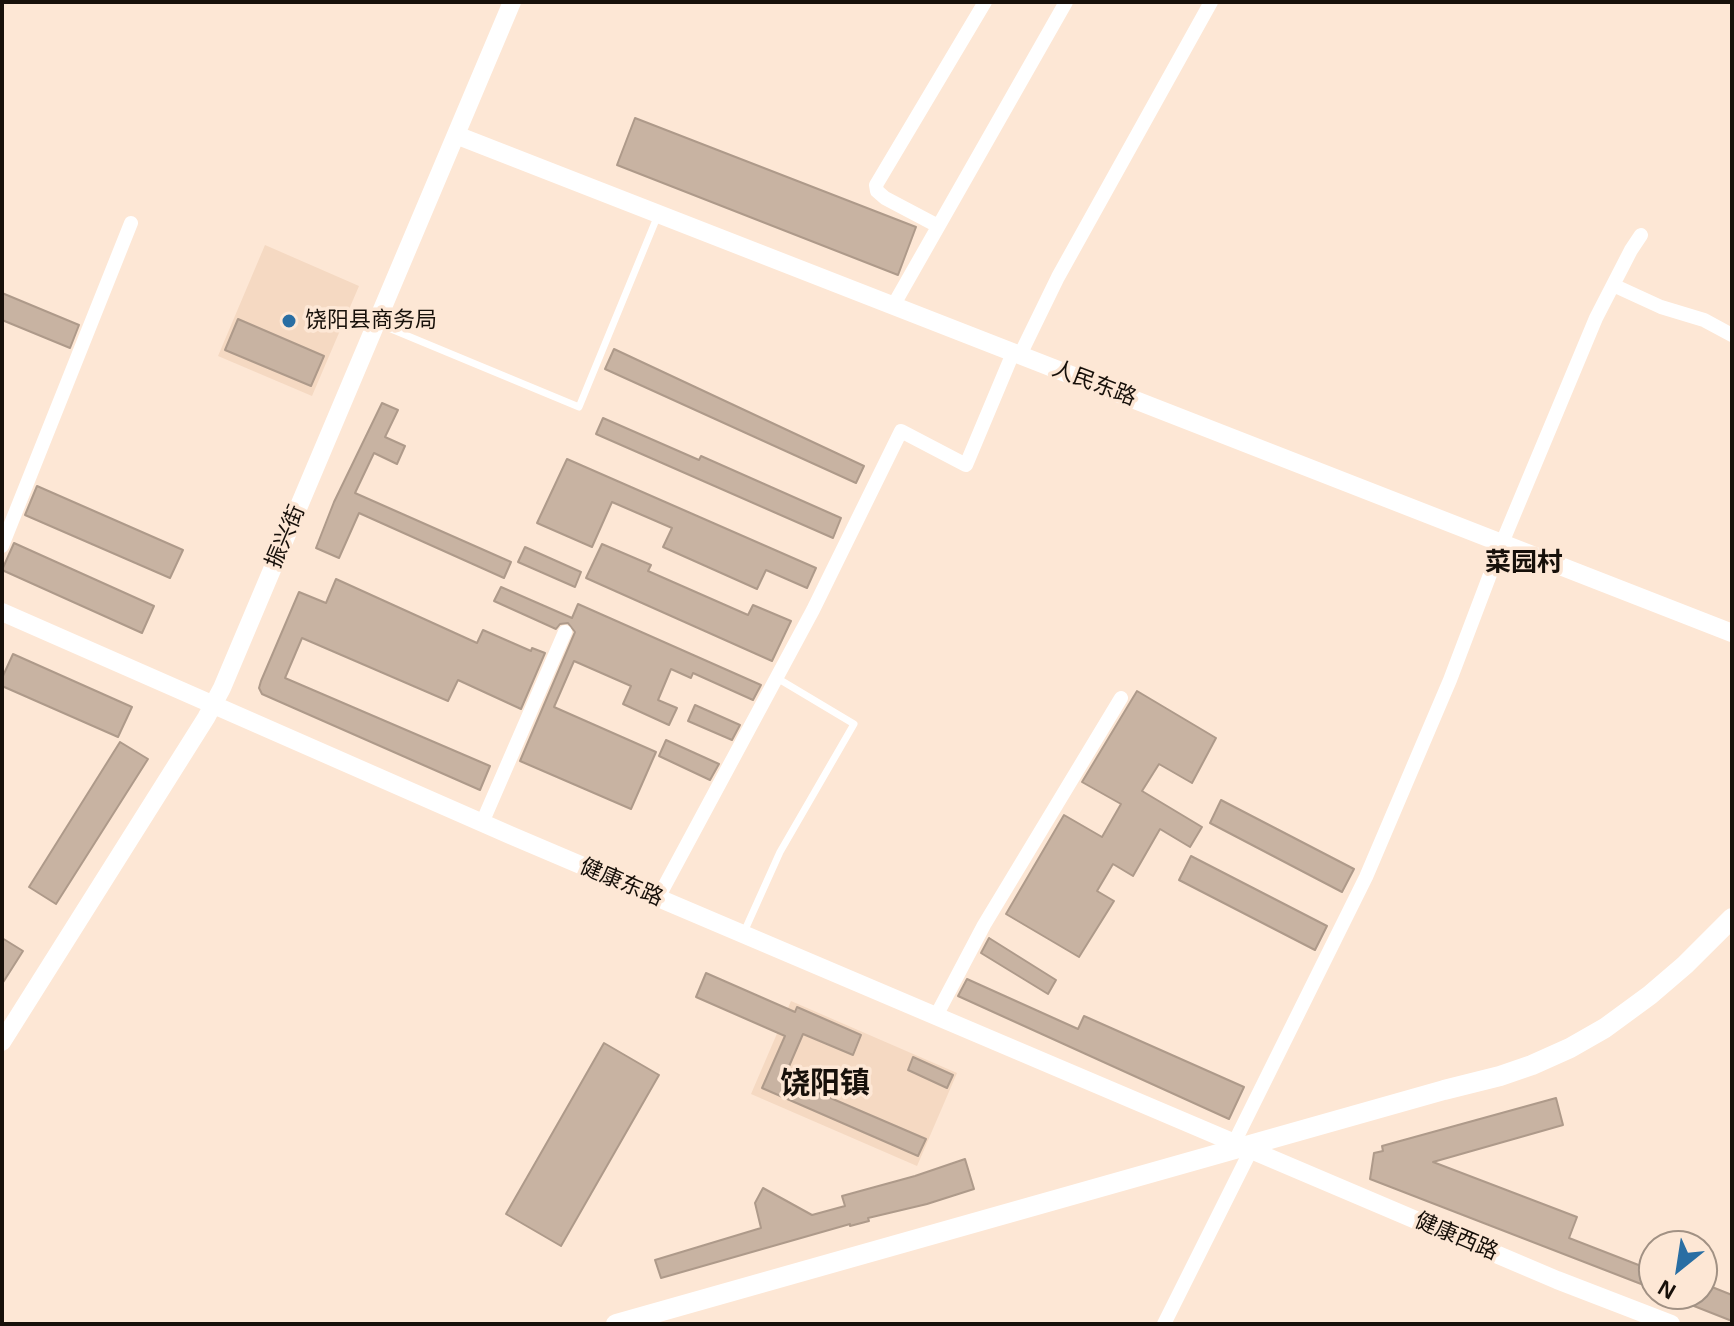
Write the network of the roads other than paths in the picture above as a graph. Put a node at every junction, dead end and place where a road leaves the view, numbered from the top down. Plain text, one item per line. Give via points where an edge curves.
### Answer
1 (512, 2) edge
2 (985, 2) edge
3 (1066, 2) edge
4 (1211, 2) edge
5 (456, 135) junction
6 (658, 214) junction
7 (131, 223) dead end
8 (938, 226) junction
9 (1641, 235) dead end
10 (1613, 285) junction
11 (893, 306) junction
12 (377, 323) junction
13 (1732, 335) edge
14 (1017, 354) junction
15 (1502, 543) junction
16 (2, 546) edge
17 (2, 612) edge
18 (565, 632) dead end
19 (1732, 633) edge
20 (777, 678) junction
21 (1121, 698) dead end
22 (214, 705) junction
23 (482, 823) junction
24 (658, 898) junction
25 (1732, 918) edge
26 (743, 934) junction
27 (936, 1016) junction
28 (2, 1042) edge
29 (1243, 1147) junction
30 (616, 1324) edge
31 (1164, 1324) edge
32 (1671, 1324) edge

1 - 5 street, 振兴街
2 - 8 street via 876,185 885,198
3 - 8 street
4 - 14 street
5 - 6 street, 人民东路
5 - 12 street, 振兴街
6 - 11 street, 人民东路
6 - 12 lane via 579,407
7 - 16 street
8 - 11 street
9 - 10 street
10 - 13 street
10 - 15 street
11 - 14 street, 人民东路
12 - 22 street, 振兴街
14 - 15 street, 人民东路
14 - 20 street via 966,465 901,431
15 - 19 street, 人民东路
15 - 29 street via 1366,877
17 - 22 street, 健康东路
18 - 23 street
20 - 24 street
20 - 26 lane via 854,724 780,852
21 - 27 street via 984,925
22 - 23 street, 健康东路
22 - 28 street, 振兴街
23 - 24 street, 健康东路
24 - 26 street, 健康东路
25 - 29 main road via 1650,995 1570,1048 1500,1076
26 - 27 street, 健康东路
27 - 29 street, 健康东路
29 - 30 main road
29 - 31 street
29 - 32 street, 健康西路

